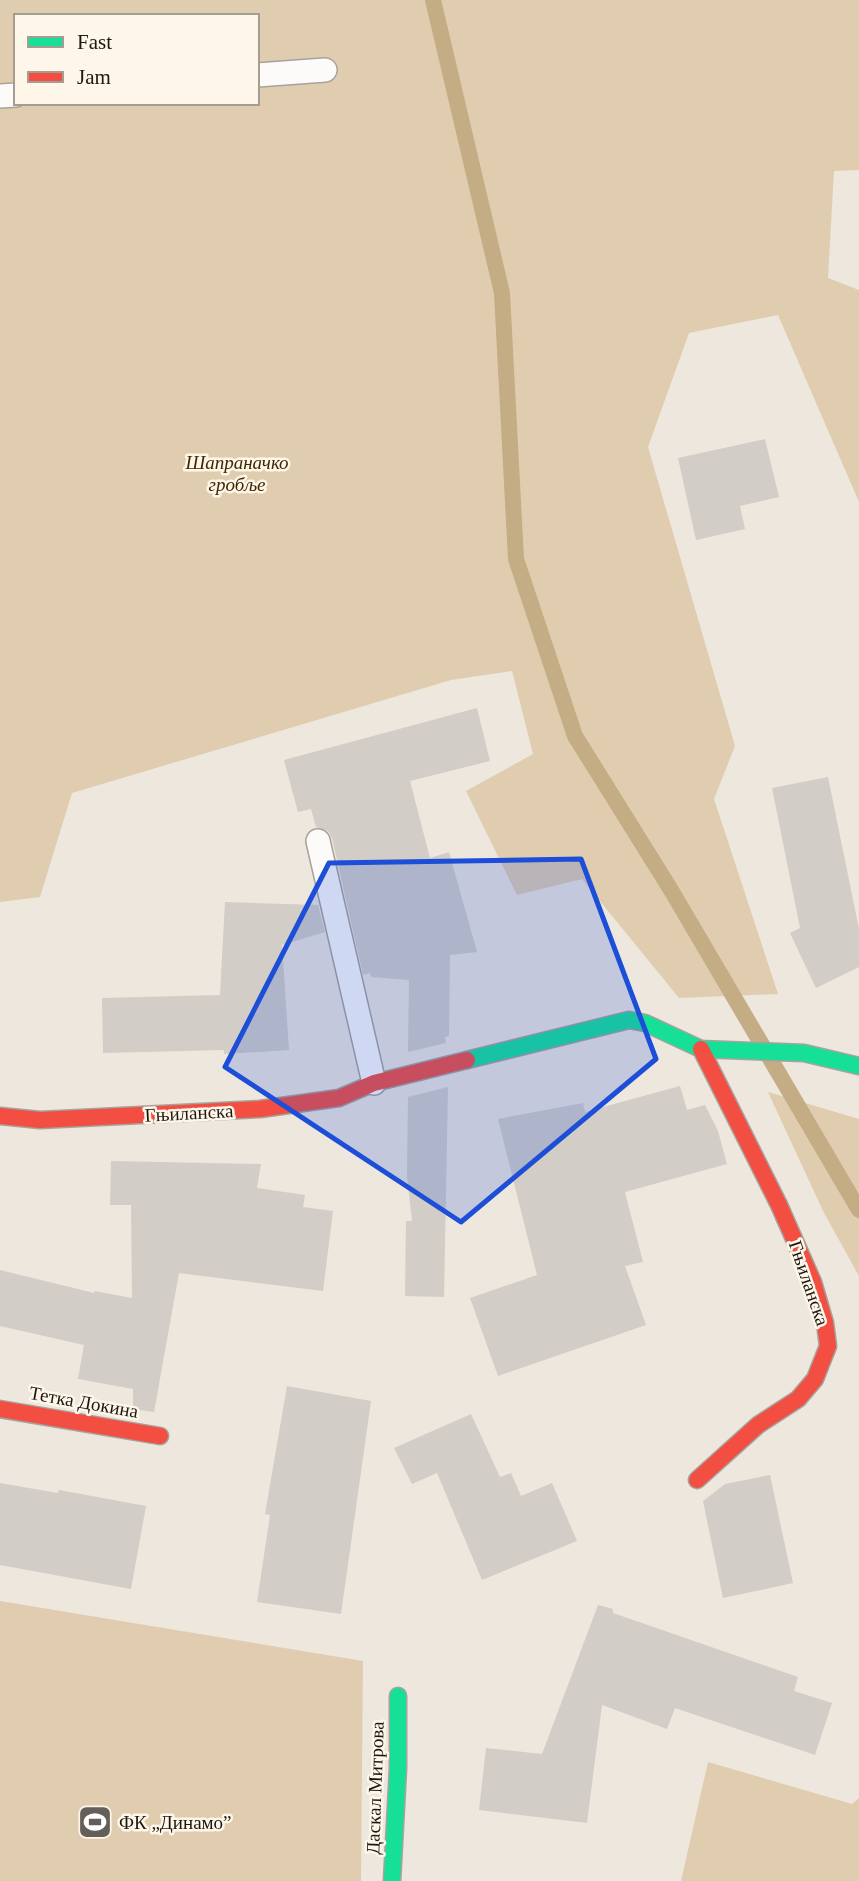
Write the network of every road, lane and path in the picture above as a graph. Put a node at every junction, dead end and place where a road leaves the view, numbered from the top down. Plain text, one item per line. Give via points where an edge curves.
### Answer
1 (325, 70) dead end
2 (259, 75) edge
3 (318, 841) dead end
4 (709, 1050) junction
5 (859, 1066) edge
6 (374, 1083) junction
7 (0, 1116) edge
8 (0, 1409) edge
9 (160, 1436) dead end
10 (697, 1480) dead end
11 (398, 1696) dead end
12 (392, 1881) edge

1 - 2 lane
3 - 6 lane
4 - 5 street, Гњиланска via 804,1053
4 - 6 street, Гњиланска via 629,1020
4 - 10 street, Гњиланска via 813,1282 828,1346 815,1379 798,1399 758,1425
6 - 7 street, Гњиланска via 339,1098 260,1109 40,1120
8 - 9 street, Тетка Докина
11 - 12 street, Даскал Митрова

